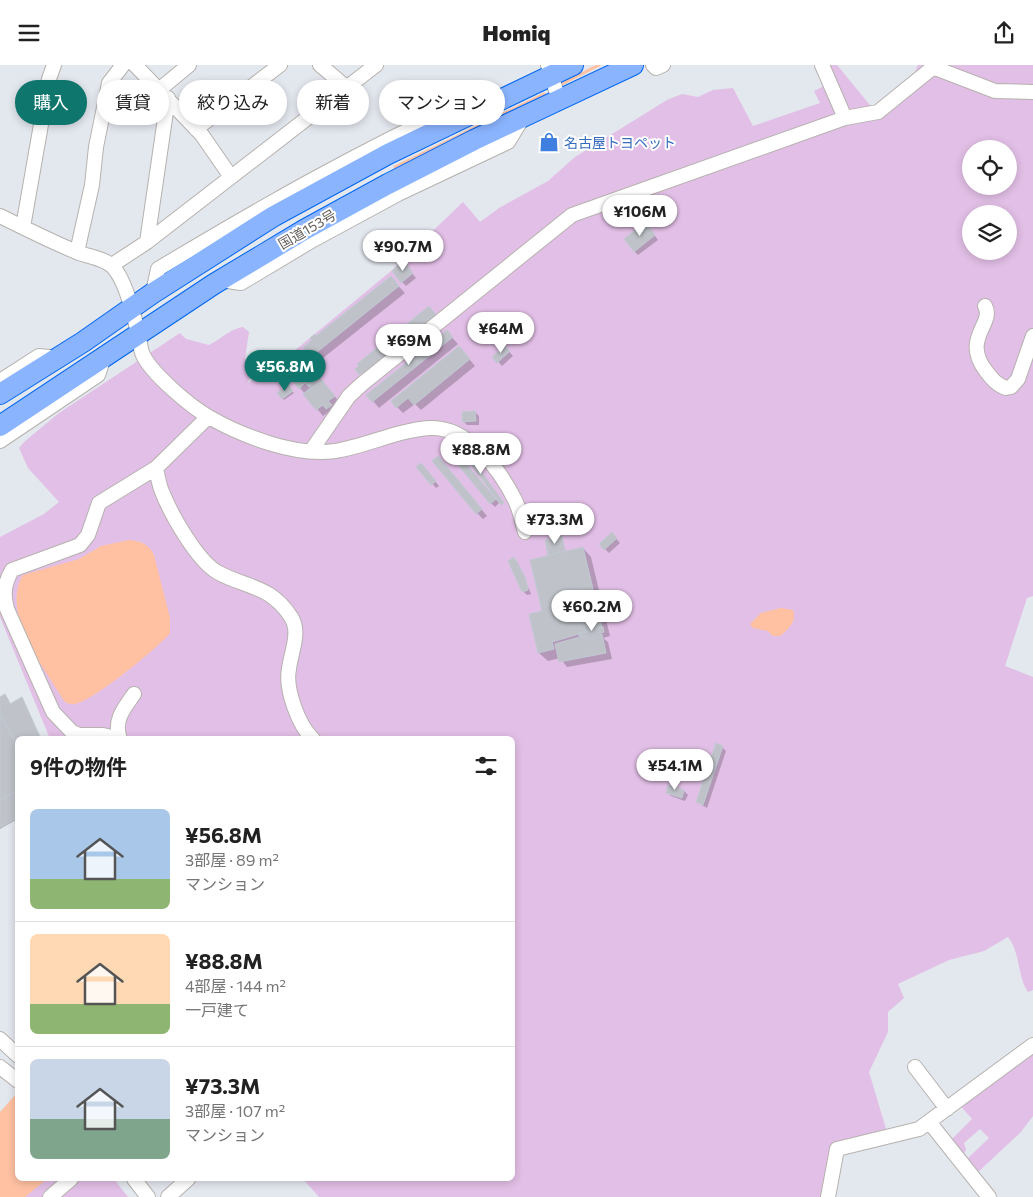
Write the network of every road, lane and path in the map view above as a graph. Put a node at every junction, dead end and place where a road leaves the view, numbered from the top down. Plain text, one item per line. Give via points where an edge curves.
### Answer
1 (54, 65) edge
2 (123, 65) edge
3 (135, 65) edge
4 (189, 65) edge
5 (280, 65) edge
6 (320, 65) edge
7 (376, 65) edge
8 (633, 65) edge
9 (654, 65) edge
10 (663, 65) edge
11 (822, 65) edge
12 (563, 67) edge
13 (150, 80) edge
14 (338, 80) edge
15 (356, 80) edge
16 (169, 88) edge
17 (1033, 92) edge
18 (169, 99) edge
19 (559, 100) junction
20 (844, 118) junction
21 (160, 125) edge
22 (297, 125) edge
23 (196, 129) junction
24 (231, 177) junction
25 (0, 216) edge
26 (23, 227) junction
27 (147, 242) junction
28 (77, 252) junction
29 (112, 265) junction
30 (984, 306) dead end
31 (132, 309) junction
32 (139, 334) junction
33 (1033, 336) edge
34 (104, 357) junction
35 (58, 358) junction
36 (0, 381) edge
37 (0, 394) edge
38 (208, 417) junction
39 (0, 426) edge
40 (0, 441) edge
41 (311, 451) junction
42 (156, 469) junction
43 (525, 533) dead end
44 (134, 693) dead end
45 (107, 736) edge
46 (119, 736) edge
47 (311, 736) edge
48 (0, 1039) edge
49 (1033, 1045) edge
50 (15, 1053) edge
51 (0, 1067) edge
52 (915, 1067) dead end
53 (15, 1079) edge
54 (947, 1109) junction
55 (930, 1123) junction
56 (69, 1181) edge
57 (136, 1181) edge
58 (186, 1181) edge
59 (50, 1197) edge
60 (148, 1197) edge
61 (168, 1197) edge
62 (828, 1197) edge
63 (988, 1197) edge

1 - 26 street
2 - 28 street via 109,83
3 - 13 street
4 - 16 street
5 - 23 street
6 - 14 street
7 - 15 street
8 - 19 highway, 国道153号
9 - 10 street via 656,68
11 - 20 street
12 - 19 street
12 - 31 highway, 国道153号 via 388,154 274,216
17 - 20 street via 995,91 936,68 925,72 878,112
18 - 23 street
19 - 32 highway, 国道153号 via 474,140 371,201 221,280
20 - 41 street via 572,215 362,383 349,396
21 - 27 street
22 - 24 street
23 - 24 street
24 - 27 street
25 - 26 street
26 - 28 street
27 - 29 street
28 - 29 street
29 - 31 street
30 - 33 street via 986,317 975,351 981,365 998,385 1006,388 1014,383
31 - 32 street
31 - 35 highway, 国道153号
32 - 34 highway, 国道153号
32 - 38 street via 143,356 165,382
34 - 39 highway, 国道153号
34 - 40 street via 98,375
35 - 36 street via 38,356
35 - 37 highway, 国道153号
38 - 41 street via 252,437
38 - 42 street
41 - 43 street via 334,451 413,430 432,428 450,432 482,453 503,479 516,502
42 - 45 street via 99,503 88,535 80,545 12,571 5,587 7,609 54,712 72,732
42 - 47 street via 167,502 207,564 230,578 265,590 292,619 296,638 288,684 296,713
44 - 46 street via 120,717
48 - 50 street
49 - 54 street
51 - 53 street
52 - 54 street
54 - 55 street
55 - 62 street via 919,1129 837,1149
55 - 63 street
56 - 59 street
57 - 60 street
58 - 61 street

